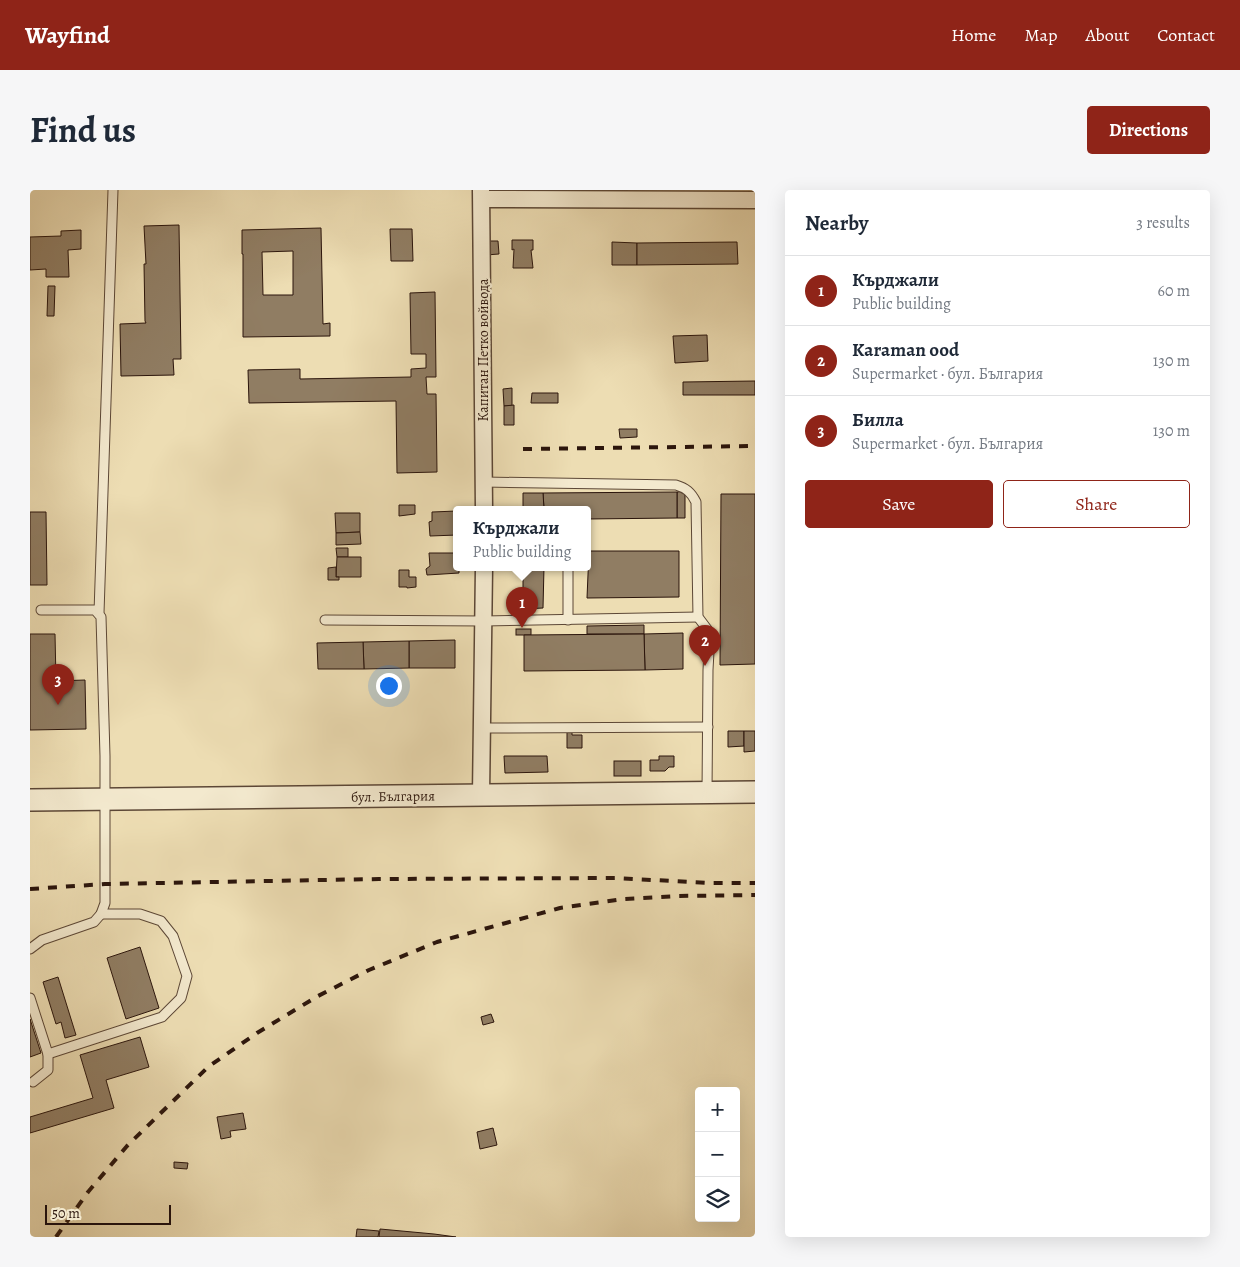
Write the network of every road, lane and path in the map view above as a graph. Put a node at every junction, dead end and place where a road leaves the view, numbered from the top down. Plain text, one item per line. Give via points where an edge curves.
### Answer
1 (113, 190) edge
2 (482, 194) edge
3 (719, 195) edge
4 (755, 200) edge
5 (484, 482) junction
6 (484, 506) edge
7 (484, 571) edge
8 (568, 571) edge
9 (41, 610) dead end
10 (99, 613) junction
11 (698, 617) junction
12 (325, 620) dead end
13 (568, 620) junction
14 (484, 622) junction
15 (708, 727) junction
16 (483, 728) junction
17 (755, 792) edge
18 (707, 793) junction
19 (481, 795) junction
20 (106, 799) junction
21 (30, 800) edge
22 (101, 914) junction
23 (30, 949) edge
24 (30, 998) edge
25 (48, 1054) junction
26 (33, 1082) dead end

1 - 10 lane
2 - 3 street
2 - 5 street, Капитан Петко войвода
3 - 4 street
5 - 6 street, Капитан Петко войвода
5 - 11 lane via 676,484 686,488 696,502
7 - 14 street
8 - 13 lane
9 - 10 lane via 95,610
10 - 20 lane
11 - 13 lane
11 - 15 lane via 710,633
12 - 14 lane
13 - 14 lane
14 - 16 street
15 - 16 lane
15 - 18 lane
16 - 19 street
17 - 18 street, бул. България
18 - 19 street, бул. България
19 - 20 street, бул. България
20 - 21 street, бул. България
20 - 22 lane via 105,903
22 - 23 lane via 94,922 42,940
22 - 25 lane via 140,914 161,921 173,936 187,976 181,998 162,1017
24 - 25 lane
25 - 26 lane via 48,1070

